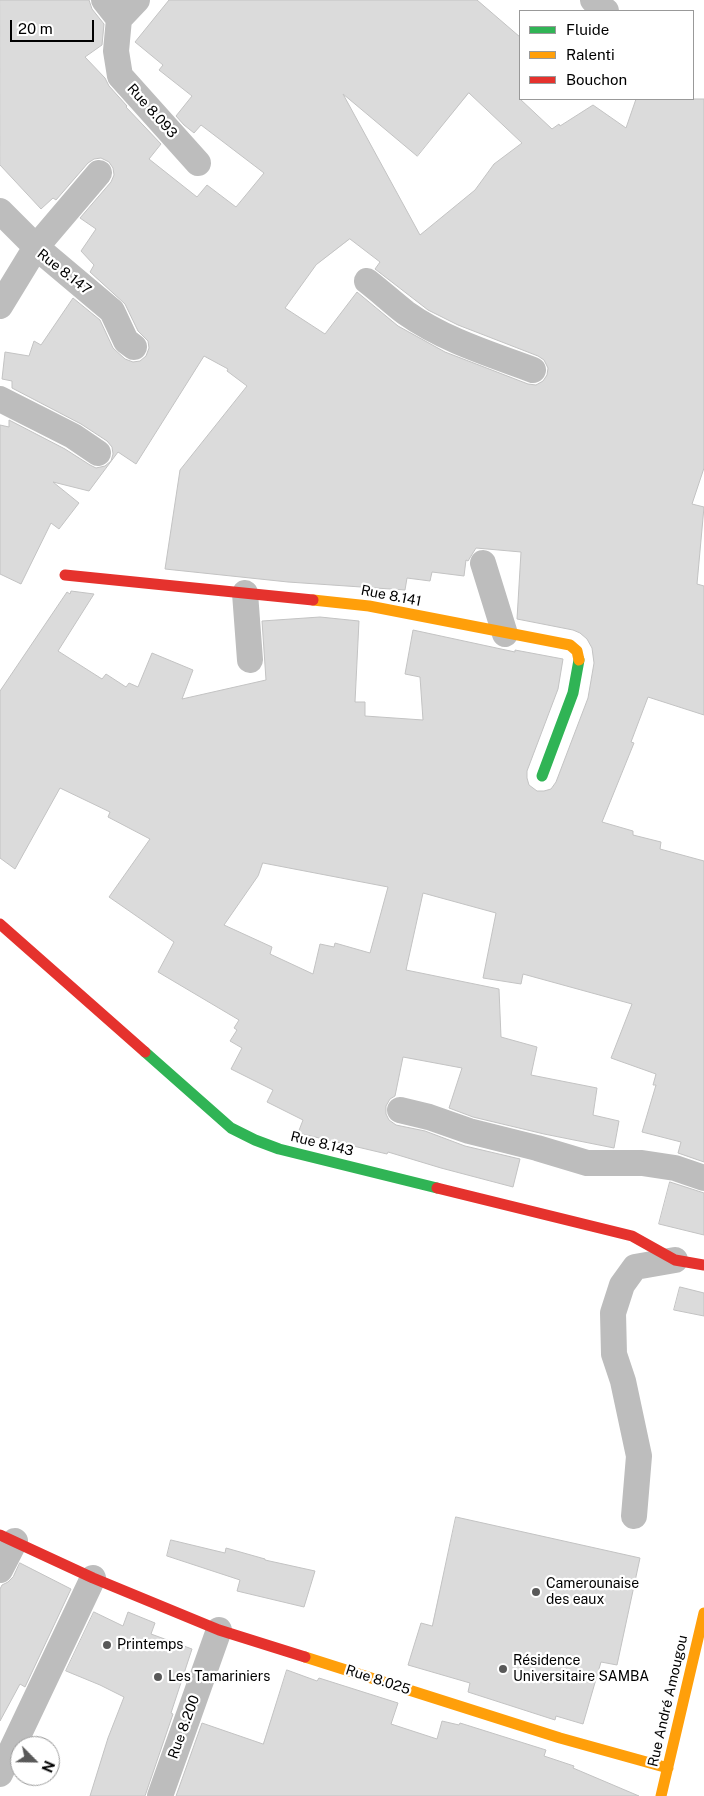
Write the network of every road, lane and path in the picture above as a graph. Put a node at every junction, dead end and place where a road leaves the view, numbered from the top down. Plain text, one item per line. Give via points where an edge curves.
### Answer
1 (137, 0) edge
2 (593, 0) edge
3 (111, 10) edge
4 (605, 10) edge
5 (198, 163) dead end
6 (99, 173) dead end
7 (0, 211) edge
8 (36, 247) junction
9 (367, 281) dead end
10 (0, 306) edge
11 (134, 347) dead end
12 (533, 370) dead end
13 (0, 399) edge
14 (98, 453) dead end
15 (484, 563) dead end
16 (65, 574) dead end
17 (244, 592) junction
18 (506, 634) junction
19 (250, 660) dead end
20 (542, 776) dead end
21 (0, 924) edge
22 (400, 1110) dead end
23 (704, 1178) edge
24 (675, 1260) junction
25 (704, 1265) edge
26 (634, 1516) dead end
27 (8, 1538) edge
28 (0, 1570) edge
29 (93, 1578) junction
30 (704, 1612) edge
31 (219, 1630) junction
32 (668, 1768) junction
33 (0, 1774) edge
34 (160, 1796) edge
35 (661, 1796) edge

1 - 3 street
2 - 4 street
3 - 5 street, Rue 8.093 via 120,76
6 - 8 street
7 - 8 street
8 - 10 street, Rue 8.147
8 - 11 street, Rue 8.147 via 112,311 126,341
9 - 12 street via 407,313 442,334
13 - 14 street via 73,436
15 - 18 street
16 - 17 street, Rue 8.141
17 - 18 street, Rue 8.141 via 369,606
17 - 19 street
18 - 20 street, Rue 8.141 via 570,645 579,654 566,718
21 - 24 street, Rue 8.143 via 231,1128 255,1140 279,1149 632,1236
22 - 23 street via 587,1163 642,1163 675,1168
24 - 25 street, Rue 8.143
24 - 26 street via 635,1267 622,1285 612,1313 614,1354 623,1381 638,1456
27 - 28 street
27 - 29 street, Rue 8.025
29 - 31 street, Rue 8.025
29 - 33 street
30 - 32 street, Rue André Amougou
31 - 32 street, Rue 8.025 via 560,1738
31 - 34 street, Rue 8.200
32 - 35 street, Rue André Amougou

